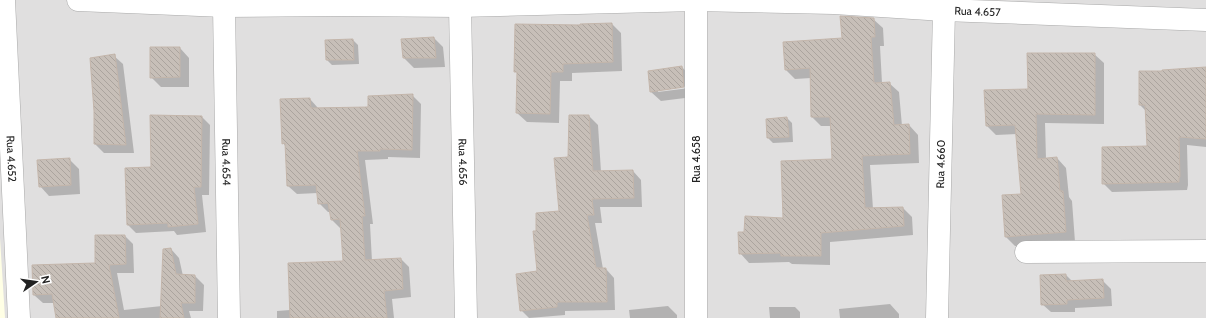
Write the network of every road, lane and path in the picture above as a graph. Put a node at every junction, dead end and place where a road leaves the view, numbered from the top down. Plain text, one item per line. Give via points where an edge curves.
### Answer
1 (4, 0) edge
2 (78, 0) edge
3 (696, 0) edge
4 (224, 6) junction
5 (460, 6) junction
6 (944, 10) junction
7 (1206, 20) edge
8 (1206, 251) edge
9 (1026, 252) dead end
10 (19, 318) edge
11 (229, 318) edge
12 (466, 318) edge
13 (696, 318) edge
14 (937, 318) edge

1 - 10 street, Rua 4.652
2 - 4 street, Rua 4.657
3 - 5 street, Rua 4.657
3 - 6 street, Rua 4.657 via 834,3
3 - 13 street, Rua 4.658
4 - 5 street, Rua 4.657
4 - 11 street, Rua 4.654
5 - 12 street, Rua 4.656
6 - 7 street, Rua 4.657
6 - 14 street, Rua 4.660
8 - 9 street

